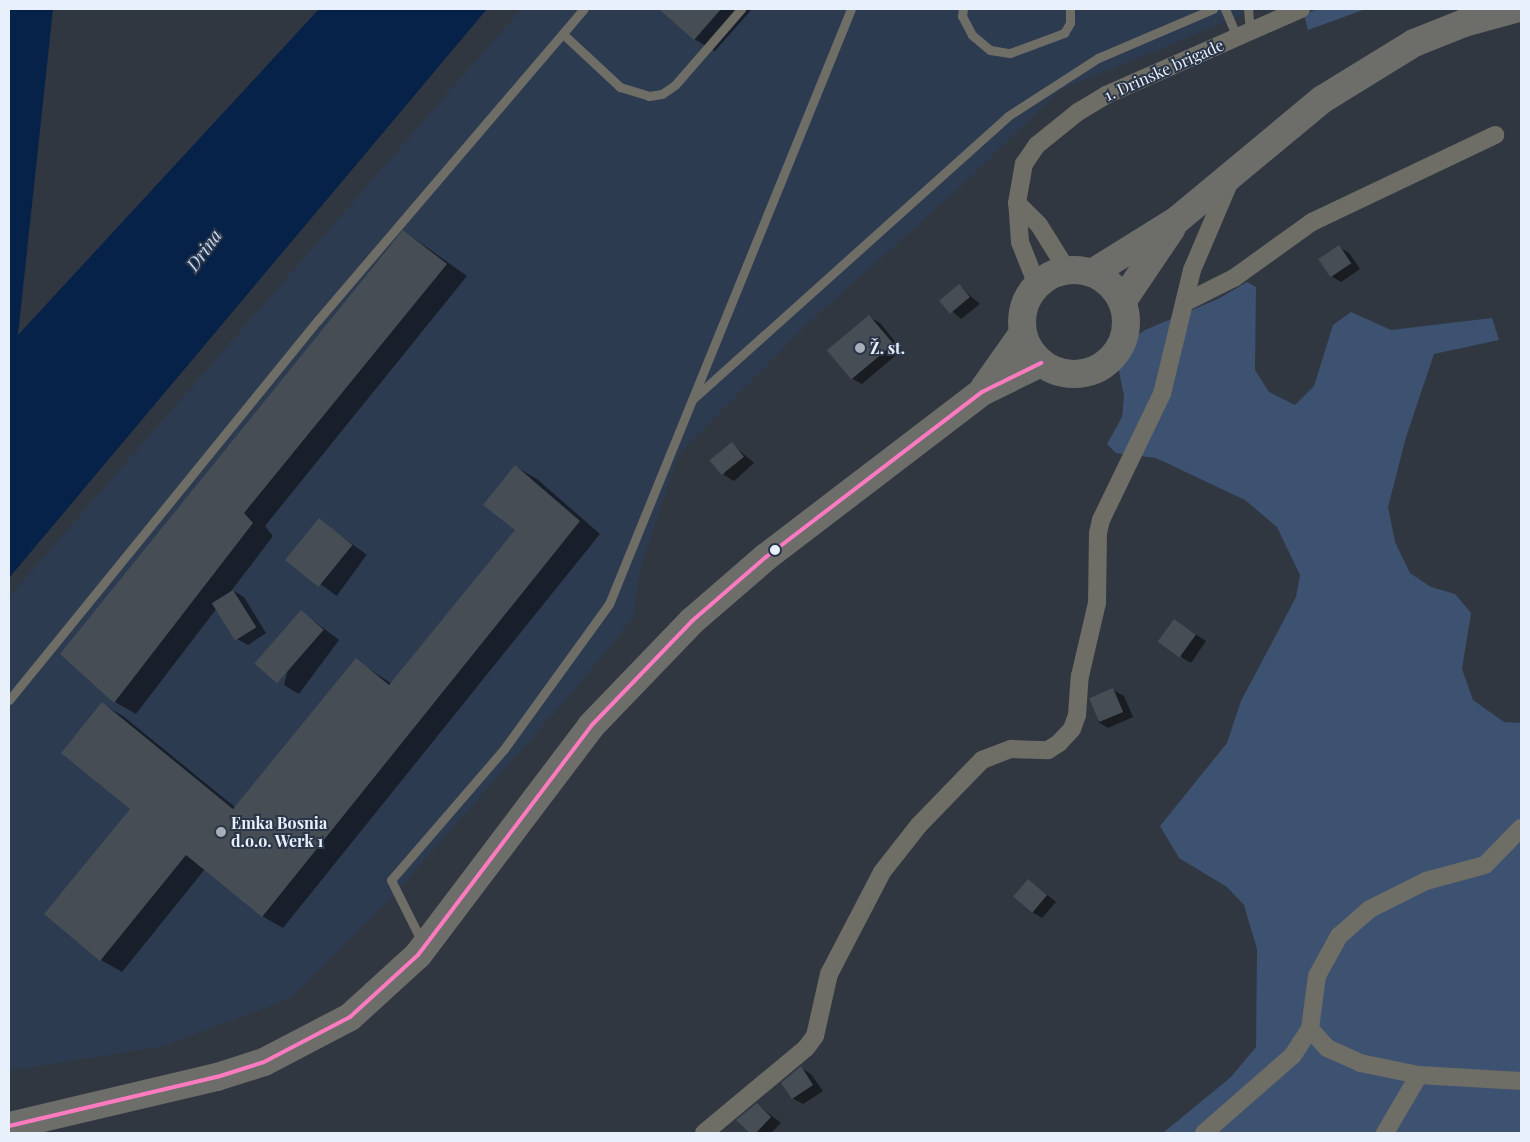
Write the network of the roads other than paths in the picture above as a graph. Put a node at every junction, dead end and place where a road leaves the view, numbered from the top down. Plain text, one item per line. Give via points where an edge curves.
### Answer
1 (584, 9) edge
2 (741, 9) edge
3 (851, 9) edge
4 (963, 9) edge
5 (1070, 9) edge
6 (1213, 9) edge
7 (1225, 9) edge
8 (1248, 9) edge
9 (1301, 9) edge
10 (1515, 9) edge
11 (563, 34) junction
12 (1243, 34) junction
13 (1495, 135) dead end
14 (1233, 174) junction
15 (1017, 203) junction
16 (1177, 220) junction
17 (1080, 271) junction
18 (1037, 285) junction
19 (1122, 302) junction
20 (1186, 302) junction
21 (1023, 333) junction
22 (1041, 362) junction
23 (982, 392) junction
24 (692, 400) junction
25 (9, 700) edge
26 (1521, 828) edge
27 (425, 946) junction
28 (1310, 1029) junction
29 (1419, 1075) junction
30 (1521, 1081) edge
31 (9, 1126) edge
32 (1386, 1132) edge
33 (704, 1133) edge
34 (1204, 1133) edge

1 - 11 lane
2 - 11 lane via 676,85 662,94 649,96 620,87
3 - 24 lane
4 - 5 lane via 962,16 972,36 990,50 1010,53 1064,33 1070,23
6 - 24 lane via 1098,58 1008,116
7 - 12 lane
8 - 12 lane
9 - 12 street, 1. Drinske brigade
10 - 14 main road via 1464,23 1414,43 1323,99
11 - 25 lane via 318,320
12 - 15 street, 1. Drinske brigade via 1136,80 1078,112 1037,145 1024,164
13 - 20 street via 1312,222 1234,278
14 - 16 main road
14 - 20 street via 1192,270
15 - 17 street
15 - 18 street, 1. Drinske brigade via 1020,242
16 - 17 main road
16 - 19 main road
17 - 18 main road via 1051,275
17 - 19 main road via 1110,285
18 - 21 main road via 1026,299
19 - 22 main road via 1126,319 1124,336 1117,352 1105,364 1090,372 1073,374 1056,371
20 - 33 street via 1162,394 1101,520 1097,603 1080,676 1078,716 1072,729 1060,744 1048,750 1011,749 982,760 919,825 882,872 833,967 815,1036 806,1048
21 - 22 main road via 1029,350
21 - 23 main road
22 - 23 main road
23 - 27 main road via 766,558 692,621 590,726
24 - 27 lane via 609,604 504,749 391,880
26 - 28 street via 1485,865 1426,881 1370,909 1339,936 1317,976
27 - 31 main road via 384,989 350,1016 264,1062 217,1077
28 - 29 street via 1327,1048 1360,1063
28 - 34 street via 1293,1055
29 - 30 street
29 - 32 street

